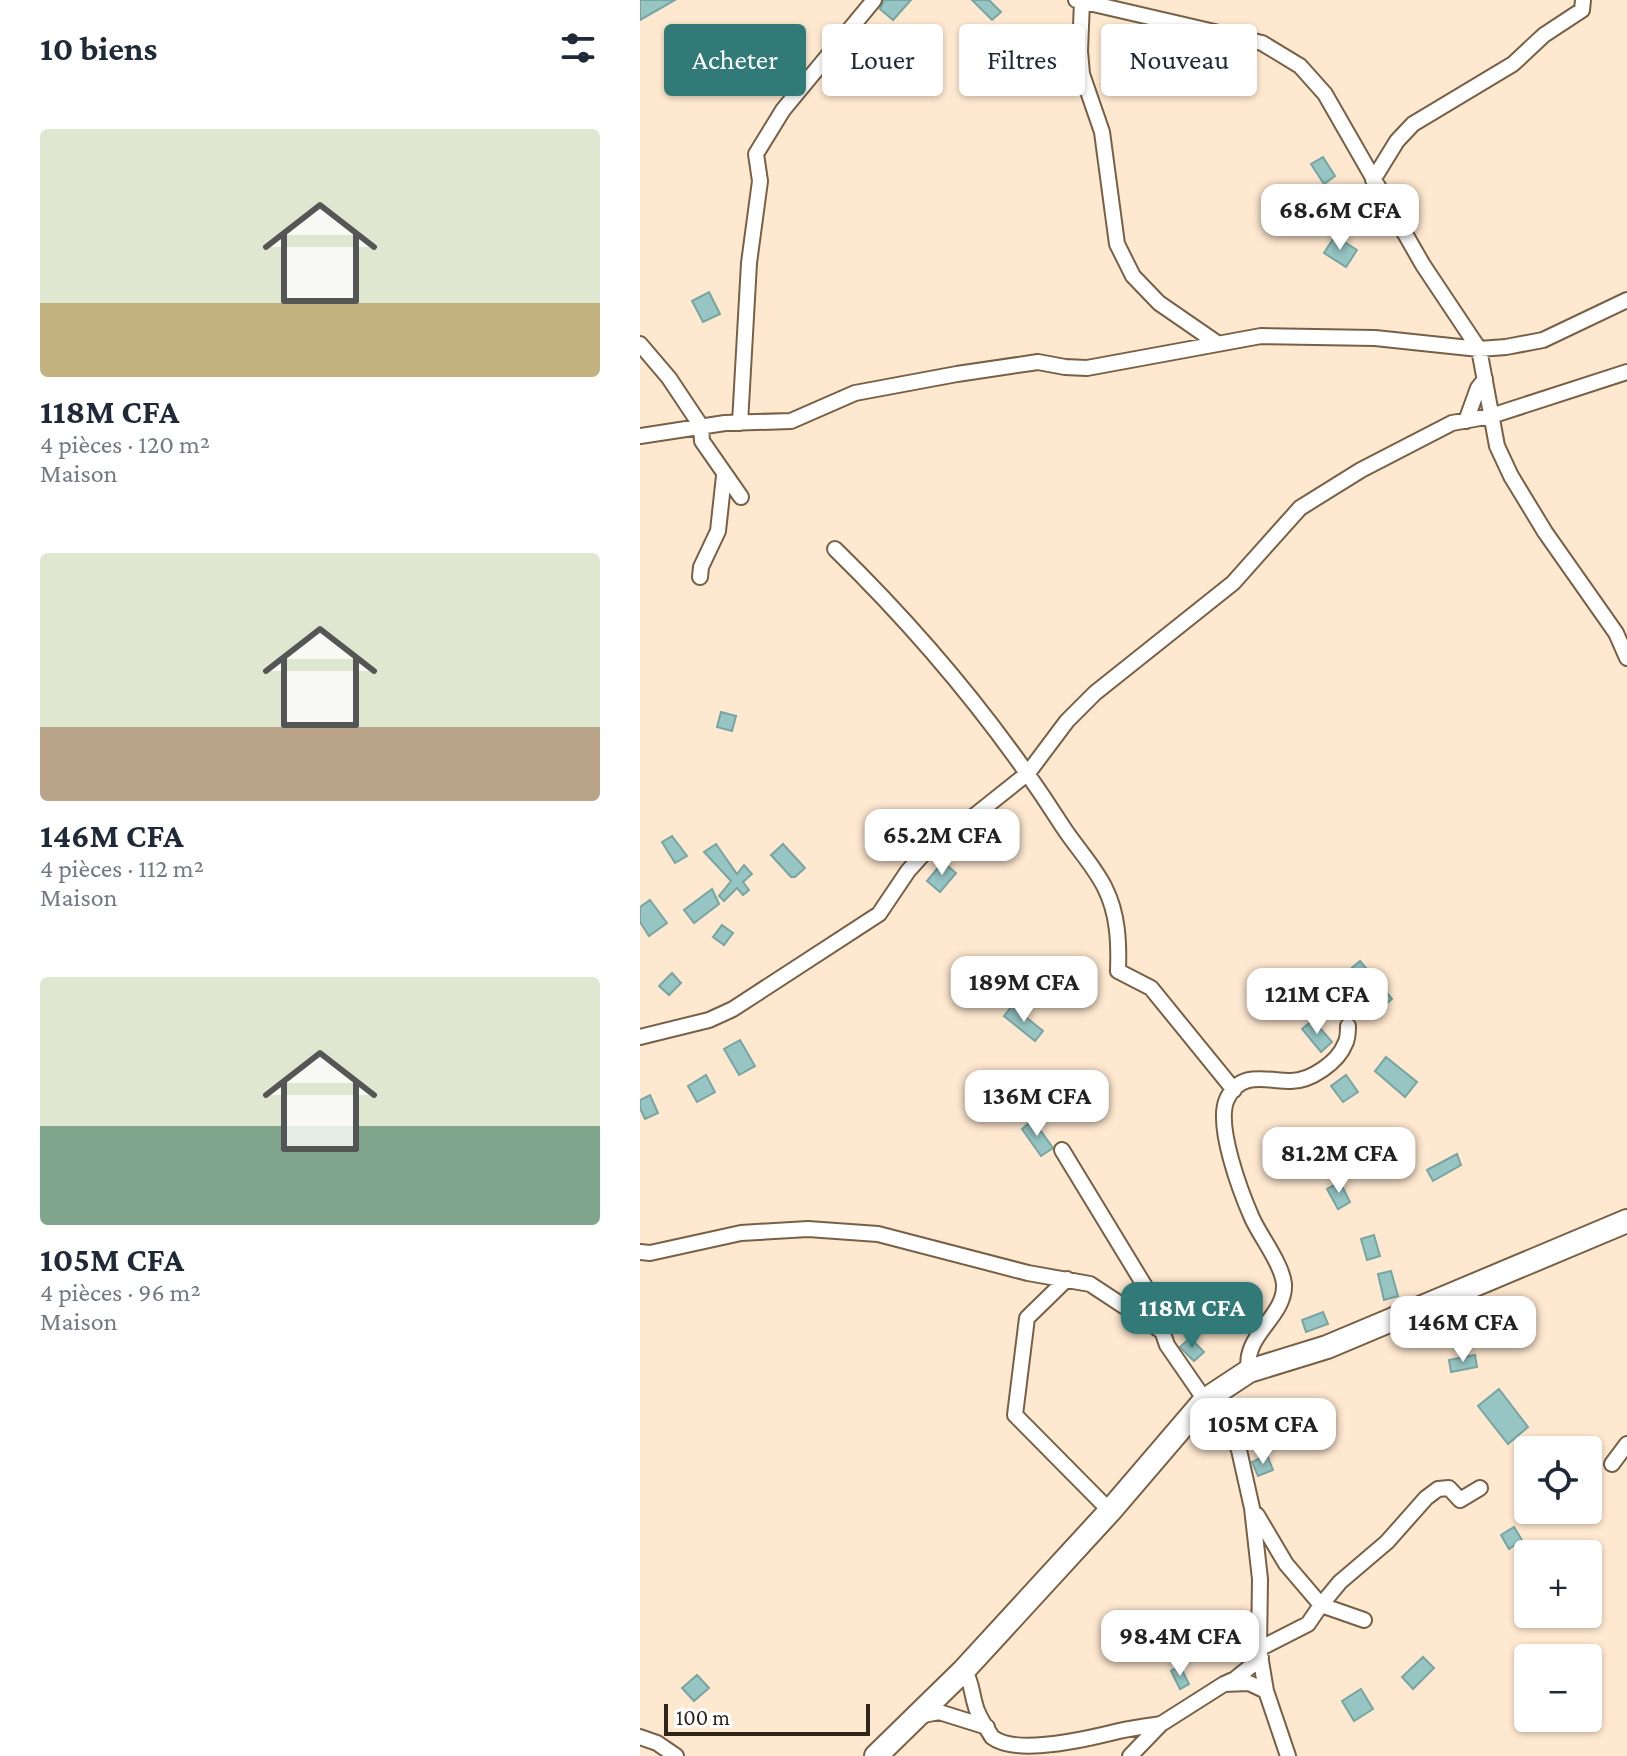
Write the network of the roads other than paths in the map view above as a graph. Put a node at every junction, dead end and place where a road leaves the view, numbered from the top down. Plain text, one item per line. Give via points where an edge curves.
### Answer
1 (874, 0) edge
2 (1583, 0) edge
3 (1079, 1) edge
4 (1373, 180) junction
5 (1627, 300) edge
6 (1217, 343) junction
7 (640, 344) edge
8 (1479, 349) junction
9 (1627, 372) edge
10 (1485, 379) junction
11 (1491, 416) junction
12 (1466, 421) junction
13 (740, 423) junction
14 (701, 426) junction
15 (640, 436) edge
16 (724, 476) junction
17 (741, 497) dead end
18 (835, 549) dead end
19 (700, 577) dead end
20 (1627, 658) edge
21 (1028, 773) junction
22 (1348, 1026) dead end
23 (640, 1037) edge
24 (1234, 1090) junction
25 (1062, 1150) dead end
26 (1627, 1221) edge
27 (640, 1252) edge
28 (1067, 1279) junction
29 (1163, 1332) junction
30 (1249, 1371) junction
31 (1205, 1400) junction
32 (1627, 1444) edge
33 (1612, 1464) dead end
34 (1480, 1488) dead end
35 (1252, 1508) junction
36 (1110, 1511) junction
37 (1302, 1581) junction
38 (1335, 1587) junction
39 (1321, 1605) junction
40 (1347, 1615) junction
41 (1364, 1620) dead end
42 (1308, 1624) junction
43 (1260, 1653) junction
44 (964, 1670) junction
45 (1224, 1684) junction
46 (1266, 1691) junction
47 (917, 1716) junction
48 (1161, 1724) junction
49 (987, 1727) junction
50 (640, 1737) edge
51 (676, 1756) edge
52 (876, 1756) edge
53 (1130, 1756) edge
54 (1288, 1756) edge

1 - 13 street via 783,110 756,154 760,181 749,263
2 - 4 street via 1582,10 1513,64 1413,124
3 - 4 street via 1262,43 1300,66 1325,94
3 - 6 street via 1082,74 1102,132 1117,244 1133,276 1159,303
4 - 8 street
5 - 8 street via 1543,340
6 - 8 street via 1261,336 1375,338
6 - 13 street via 1087,368 1038,362 957,374 855,393 791,421
7 - 14 street
8 - 10 street
9 - 11 street
10 - 11 street
10 - 12 street
11 - 12 street
11 - 20 street via 1511,476 1616,633
12 - 21 street via 1419,438 1300,508 1233,583 1095,693
13 - 14 street
14 - 15 street
14 - 16 street via 702,441
16 - 17 street
16 - 19 street via 718,531
18 - 21 street via 920,637
21 - 23 street via 926,851 879,914 864,925 733,1009
21 - 24 street via 1105,887 1119,932 1118,971 1151,988
22 - 24 street via 1339,1054 1308,1078 1251,1078
24 - 30 street via 1226,1100 1230,1153 1251,1216 1284,1278 1284,1293 1250,1348
25 - 29 street via 1149,1293
26 - 30 main road via 1327,1347
27 - 28 street via 741,1233 808,1229 878,1234
28 - 29 street via 1090,1284
28 - 36 street via 1027,1318 1015,1415
29 - 31 street
30 - 31 main road
31 - 35 street via 1225,1418 1239,1450
31 - 36 main road
32 - 33 street
34 - 38 street via 1460,1500 1449,1488 1438,1489
35 - 37 street
35 - 43 street via 1260,1579
36 - 44 main road
37 - 38 street via 1316,1589
37 - 39 street
38 - 39 street
39 - 40 street
39 - 42 street
40 - 41 street
40 - 42 street
42 - 43 street
43 - 45 street
43 - 46 street
44 - 47 main road
44 - 49 street
45 - 46 street via 1249,1683
45 - 48 street
46 - 54 street
47 - 49 street via 939,1712
47 - 52 main road
48 - 49 street via 1117,1731 1064,1749 1012,1753
48 - 53 street
50 - 51 street

